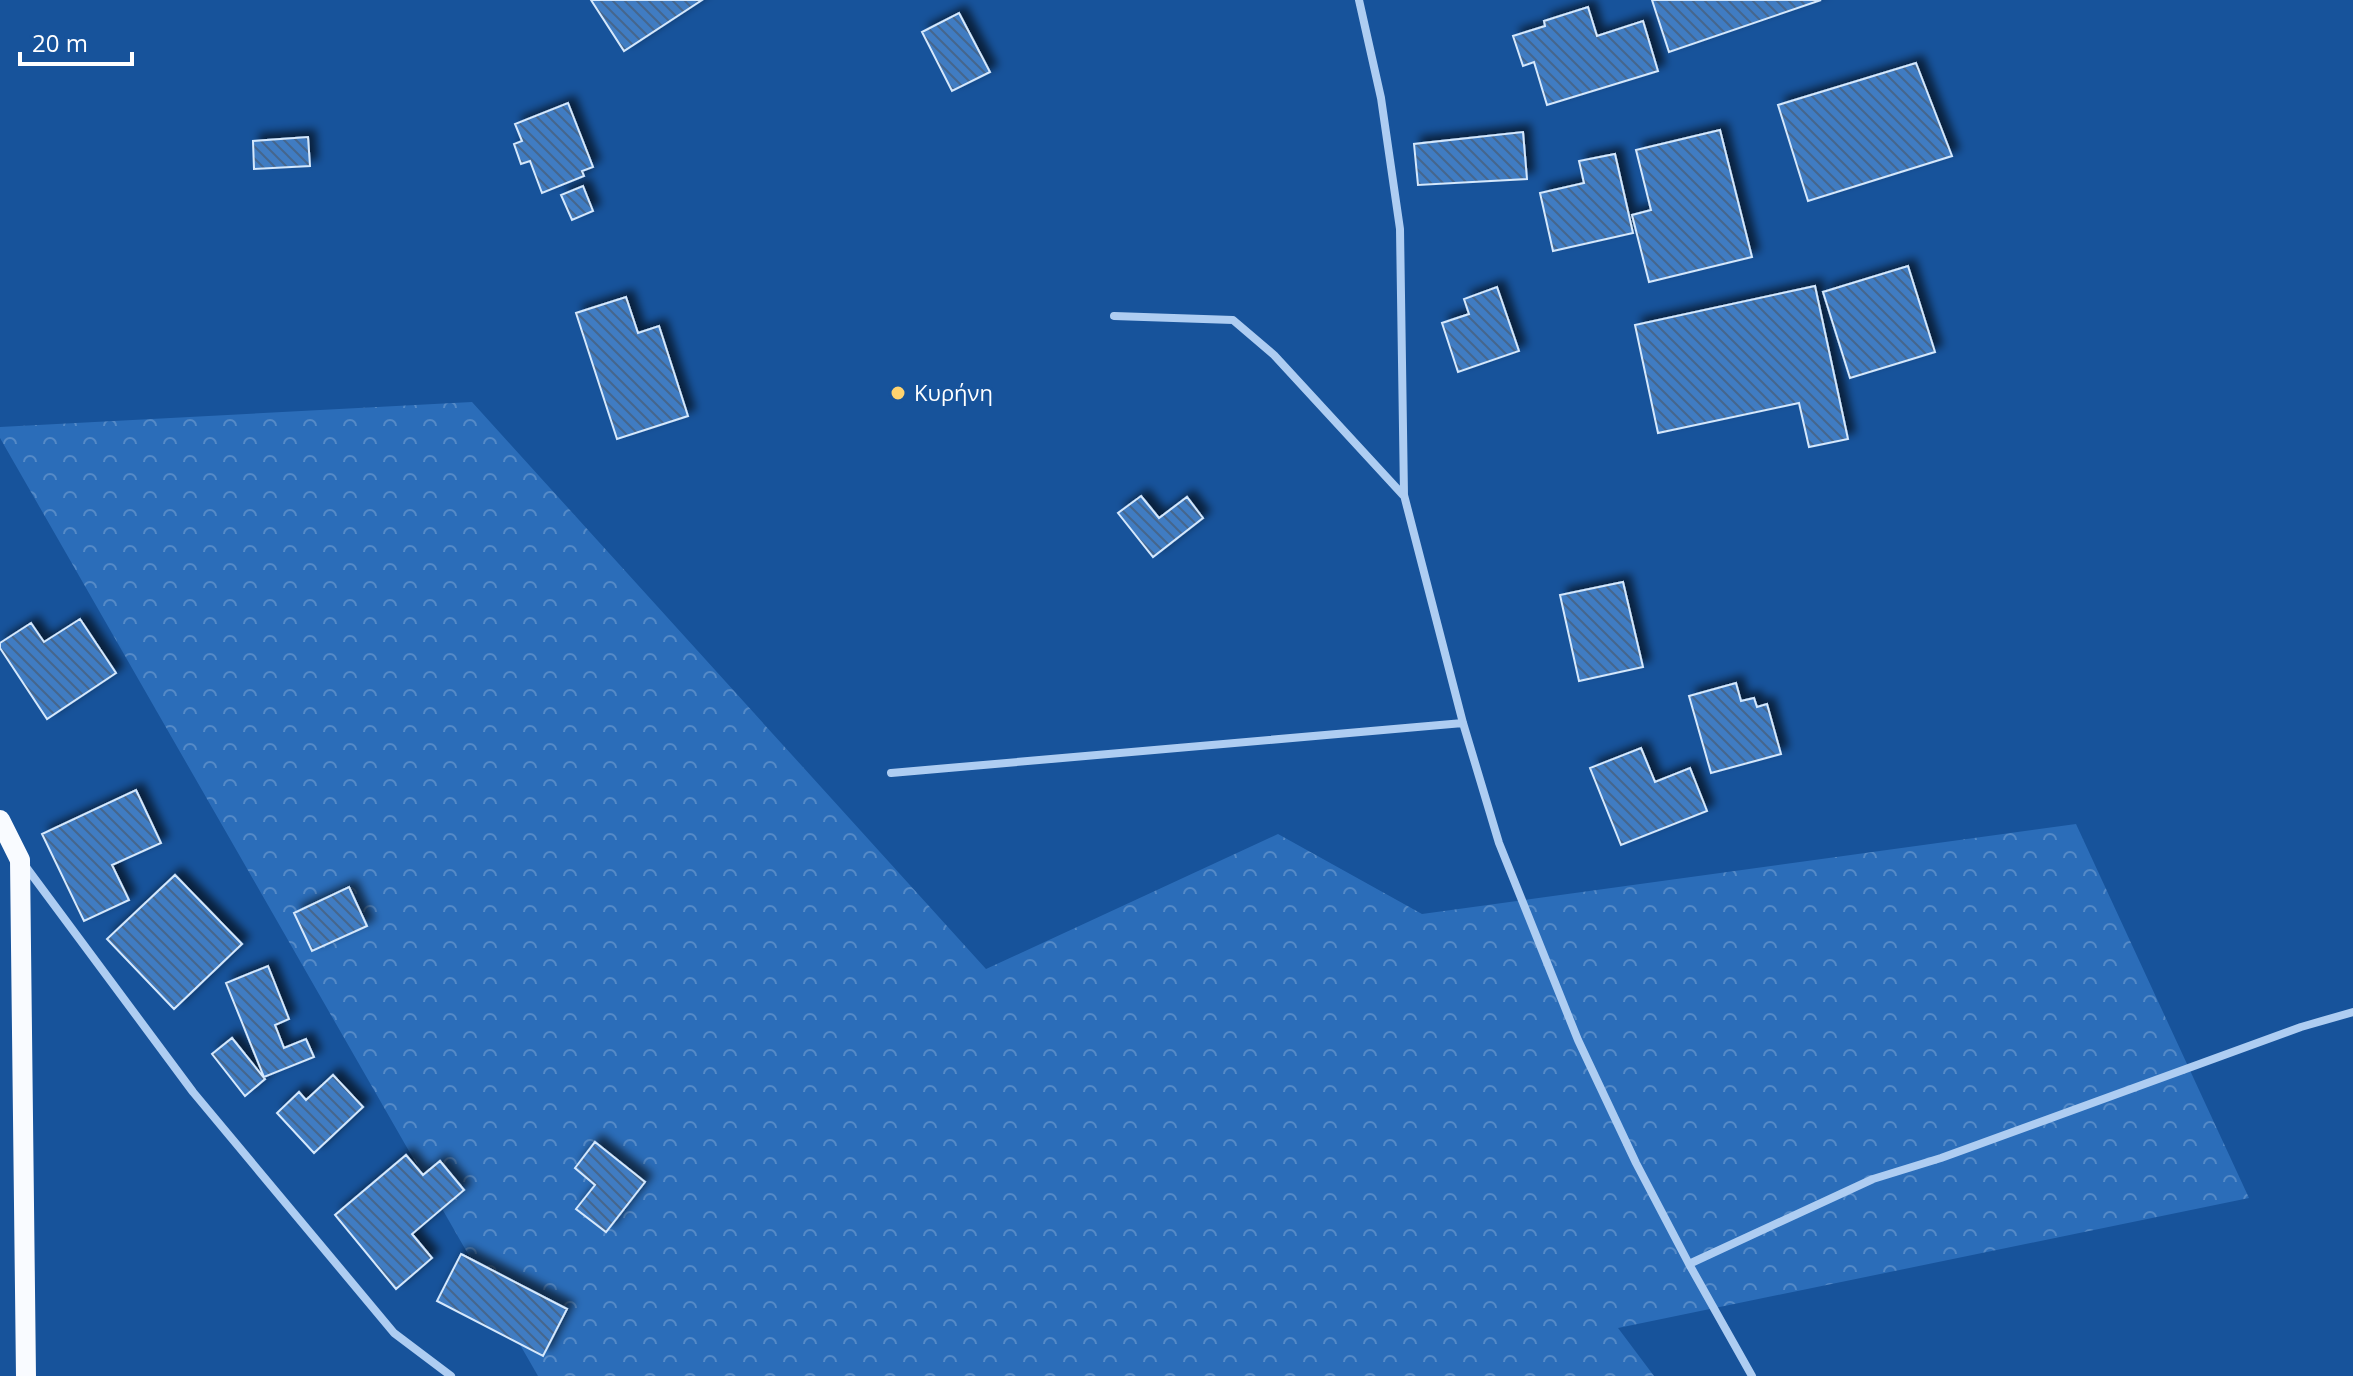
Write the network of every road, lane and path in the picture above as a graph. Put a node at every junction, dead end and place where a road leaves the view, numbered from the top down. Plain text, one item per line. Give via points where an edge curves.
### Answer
1 (1359, 0) edge
2 (1114, 316) dead end
3 (1404, 495) junction
4 (1463, 723) junction
5 (891, 773) dead end
6 (0, 820) edge
7 (20, 860) junction
8 (2353, 1012) edge
9 (1689, 1264) junction
10 (26, 1376) edge
11 (451, 1376) edge
12 (1752, 1376) edge

1 - 3 street via 1381,98 1400,229
2 - 3 street via 1233,320 1274,355
3 - 4 street
4 - 5 street
4 - 9 street via 1499,843 1538,944 1591,1067
6 - 7 main road
7 - 10 main road
7 - 11 street via 193,1092 394,1333
8 - 9 street via 1873,1179
9 - 12 street

